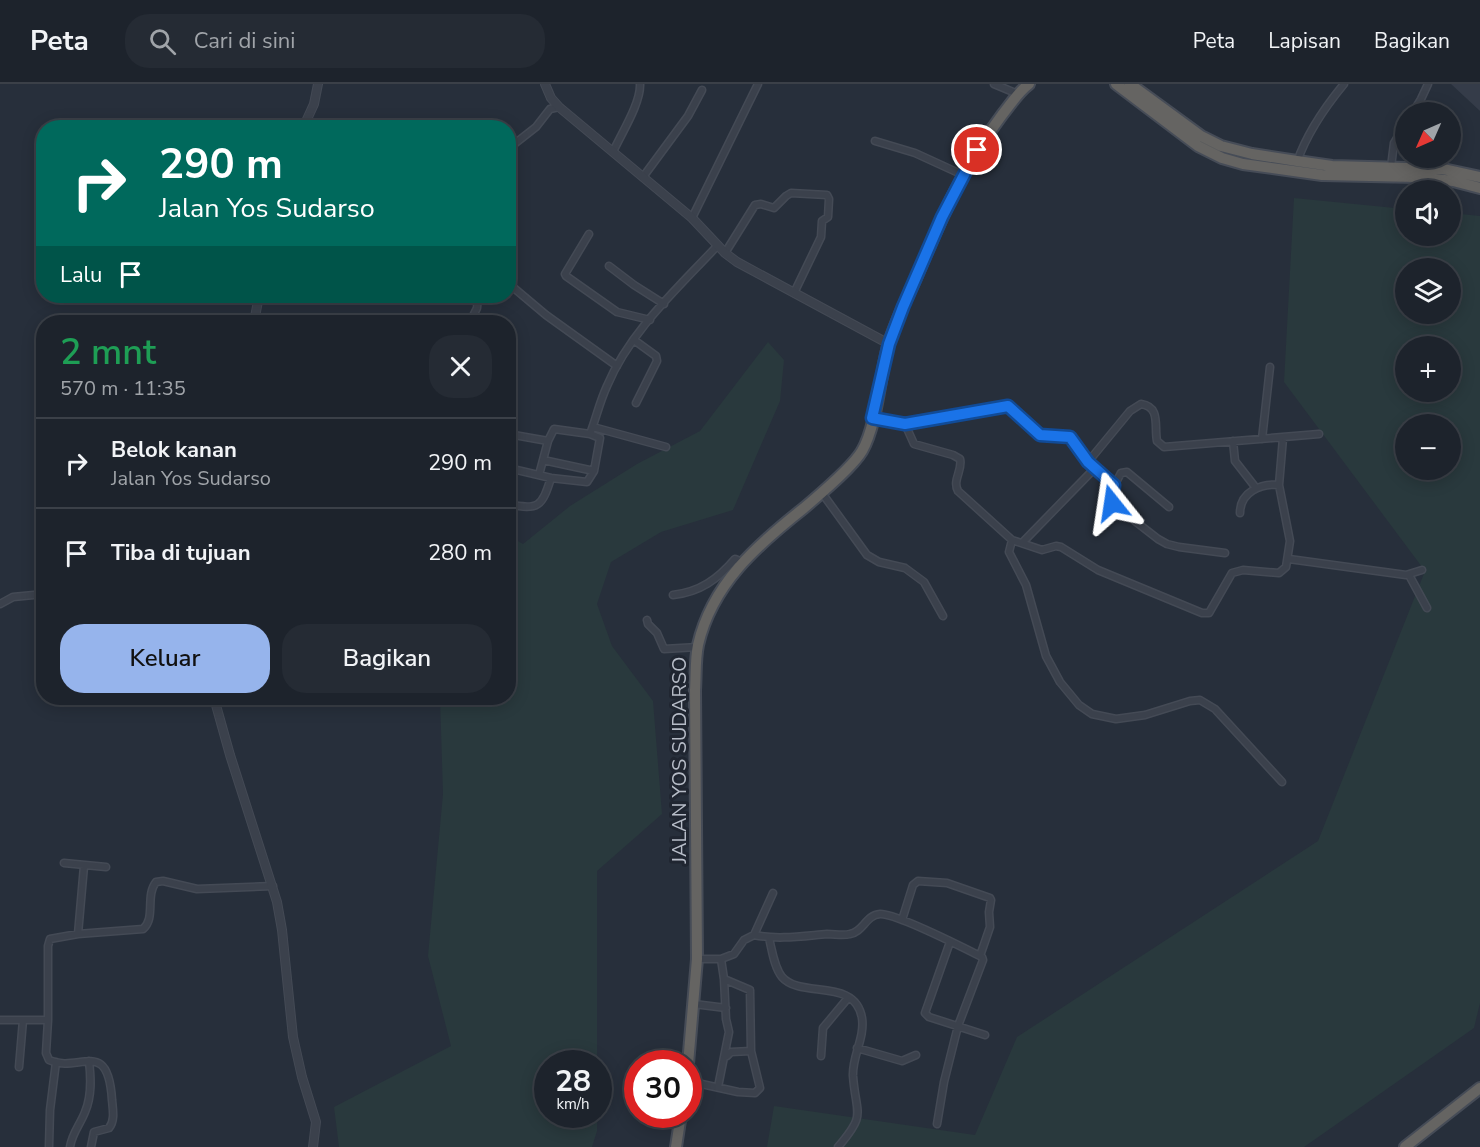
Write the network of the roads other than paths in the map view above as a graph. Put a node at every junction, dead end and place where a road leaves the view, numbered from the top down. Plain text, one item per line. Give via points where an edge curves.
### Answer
1 (318, 84) edge
2 (545, 84) edge
3 (640, 84) edge
4 (758, 84) edge
5 (994, 84) edge
6 (1116, 84) edge
7 (1130, 84) edge
8 (1344, 84) edge
9 (1428, 84) edge
10 (1023, 88) edge
11 (702, 90) dead end
12 (1419, 102) edge
13 (559, 107) junction
14 (307, 120) edge
15 (875, 141) dead end
16 (1395, 141) edge
17 (516, 143) edge
18 (613, 152) junction
19 (1295, 166) junction
20 (1391, 167) junction
21 (963, 175) junction
22 (643, 177) junction
23 (1480, 177) edge
24 (1480, 188) edge
25 (692, 218) junction
26 (589, 234) dead end
27 (718, 246) junction
28 (725, 253) junction
29 (609, 266) dead end
30 (516, 291) edge
31 (794, 293) junction
32 (664, 304) junction
33 (650, 320) junction
34 (634, 340) junction
35 (889, 344) junction
36 (617, 366) junction
37 (1270, 367) dead end
38 (636, 403) dead end
39 (872, 418) junction
40 (905, 424) junction
41 (591, 430) junction
42 (1319, 434) dead end
43 (516, 435) edge
44 (1284, 438) junction
45 (1262, 439) junction
46 (548, 441) junction
47 (1233, 441) junction
48 (666, 447) dead end
49 (543, 460) junction
50 (1088, 462) junction
51 (1095, 468) junction
52 (516, 470) edge
53 (594, 471) junction
54 (539, 475) junction
55 (551, 478) junction
56 (1114, 485) junction
57 (1279, 485) junction
58 (1256, 488) junction
59 (822, 493) junction
60 (516, 505) edge
61 (1169, 507) dead end
62 (1240, 513) dead end
63 (1012, 540) junction
64 (1022, 543) junction
65 (1225, 553) dead end
66 (1289, 559) junction
67 (742, 562) junction
68 (1422, 570) dead end
69 (1409, 575) junction
70 (36, 595) edge
71 (673, 595) dead end
72 (0, 604) edge
73 (1427, 608) dead end
74 (943, 616) dead end
75 (647, 620) dead end
76 (698, 647) junction
77 (216, 705) edge
78 (1282, 782) dead end
79 (64, 863) dead end
80 (84, 866) junction
81 (106, 867) dead end
82 (273, 886) junction
83 (773, 893) dead end
84 (902, 920) junction
85 (78, 933) junction
86 (754, 935) junction
87 (769, 938) junction
88 (950, 942) junction
89 (980, 956) junction
90 (697, 959) junction
91 (721, 959) junction
92 (724, 979) junction
93 (848, 999) junction
94 (694, 1004) junction
95 (726, 1008) junction
96 (0, 1020) edge
97 (23, 1020) junction
98 (48, 1020) junction
99 (958, 1026) junction
100 (985, 1035) dead end
101 (857, 1048) junction
102 (689, 1050) edge
103 (751, 1051) junction
104 (916, 1055) dead end
105 (821, 1056) dead end
106 (726, 1058) junction
107 (89, 1060) junction
108 (56, 1062) junction
109 (19, 1067) dead end
110 (702, 1084) edge
111 (718, 1087) junction
112 (1480, 1088) edge
113 (937, 1124) dead end
114 (679, 1128) edge
115 (49, 1147) edge
116 (70, 1147) edge
117 (91, 1147) edge
118 (313, 1147) edge
119 (676, 1147) edge
120 (837, 1147) edge
121 (1406, 1147) edge

1 - 14 street
2 - 13 street
3 - 18 street
4 - 25 street
5 - 10 street
6 - 19 highway via 1210,153 1244,164
7 - 19 highway via 1213,143
8 - 19 street via 1328,103
9 - 12 street
10 - 21 highway, JALAN YOS SUDARSO via 988,133
11 - 22 street via 688,116
13 - 17 street via 550,109
13 - 18 street
15 - 21 street via 915,153
16 - 20 street
18 - 22 street
19 - 20 highway
19 - 24 highway via 1336,177 1418,177
20 - 23 highway via 1443,169
21 - 35 highway, JALAN YOS SUDARSO
22 - 25 street
25 - 27 street
26 - 33 street via 566,276 617,312
27 - 28 street
27 - 32 street
28 - 31 street
28 - 31 street via 755,206 774,208 791,193 827,195 828,217 822,221 821,237
29 - 32 street
30 - 36 street
31 - 35 street
32 - 33 street
33 - 34 street
34 - 36 street
34 - 38 street via 656,356 657,361
35 - 39 highway, JALAN YOS SUDARSO
36 - 41 street
37 - 45 street
39 - 40 street
39 - 59 highway, JALAN YOS SUDARSO via 861,452
40 - 50 street via 1008,406 1040,435 1070,437
40 - 63 street via 914,444 960,459 958,490
41 - 46 street via 554,429
41 - 48 street
41 - 53 street via 600,440
42 - 44 street
43 - 46 street
44 - 45 street
44 - 57 street
45 - 47 street
46 - 49 street
47 - 50 street via 1161,446 1156,436 1156,414 1141,404 1130,411
47 - 58 street via 1235,461
49 - 53 street
49 - 54 street
50 - 51 street
51 - 56 street
51 - 64 street
52 - 54 street
53 - 55 street via 587,482
54 - 55 street
55 - 60 street via 538,505
56 - 61 street via 1121,473 1127,472
56 - 65 street via 1113,504 1158,539 1179,547
57 - 58 street
57 - 66 street via 1290,541
58 - 62 street via 1241,502
59 - 67 highway, JALAN YOS SUDARSO
59 - 74 street via 867,555 905,568 924,582
63 - 64 street
63 - 78 street via 1009,552 1026,585 1046,656 1079,705 1092,714 1116,719 1200,700 1215,709
64 - 66 street via 1042,550 1061,547 1098,570 1207,614 1232,573 1279,573
66 - 69 street
67 - 71 street via 735,560 702,588
67 - 76 highway, JALAN YOS SUDARSO via 714,602
68 - 69 street
69 - 73 street
70 - 72 street via 13,597
75 - 76 street via 664,649
76 - 90 highway, JALAN YOS SUDARSO
77 - 82 street
79 - 80 street
80 - 81 street
80 - 85 street
82 - 85 street via 197,889 160,881 151,890 148,923 143,929
82 - 118 street via 282,930 295,1049 316,1122
83 - 86 street
84 - 87 street via 879,914 850,934
84 - 88 street
84 - 89 street via 913,885 918,881 947,883 990,898 990,927
85 - 98 street via 54,937 48,942
86 - 87 street
86 - 91 street via 744,940 732,956
87 - 93 street via 778,971 789,983 831,990
88 - 89 street
88 - 99 street via 926,1013
89 - 99 street via 983,960
90 - 91 street
90 - 94 highway, JALAN YOS SUDARSO
91 - 92 street
92 - 95 street
92 - 103 street via 750,990
93 - 101 street via 863,1021
93 - 105 street via 823,1028
94 - 95 street
94 - 102 highway, JALAN YOS SUDARSO
95 - 106 street
96 - 97 street
97 - 98 street
97 - 109 street
98 - 108 street via 47,1057
99 - 100 street
99 - 113 street
101 - 104 street via 902,1061
101 - 120 street via 853,1077 858,1116
103 - 106 street via 730,1052
103 - 111 street via 759,1090 738,1092
106 - 111 street
107 - 108 street
107 - 116 street via 90,1095
107 - 117 street via 105,1069 113,1122 109,1128 94,1132
108 - 115 street
110 - 111 street
112 - 121 highway
114 - 119 highway

